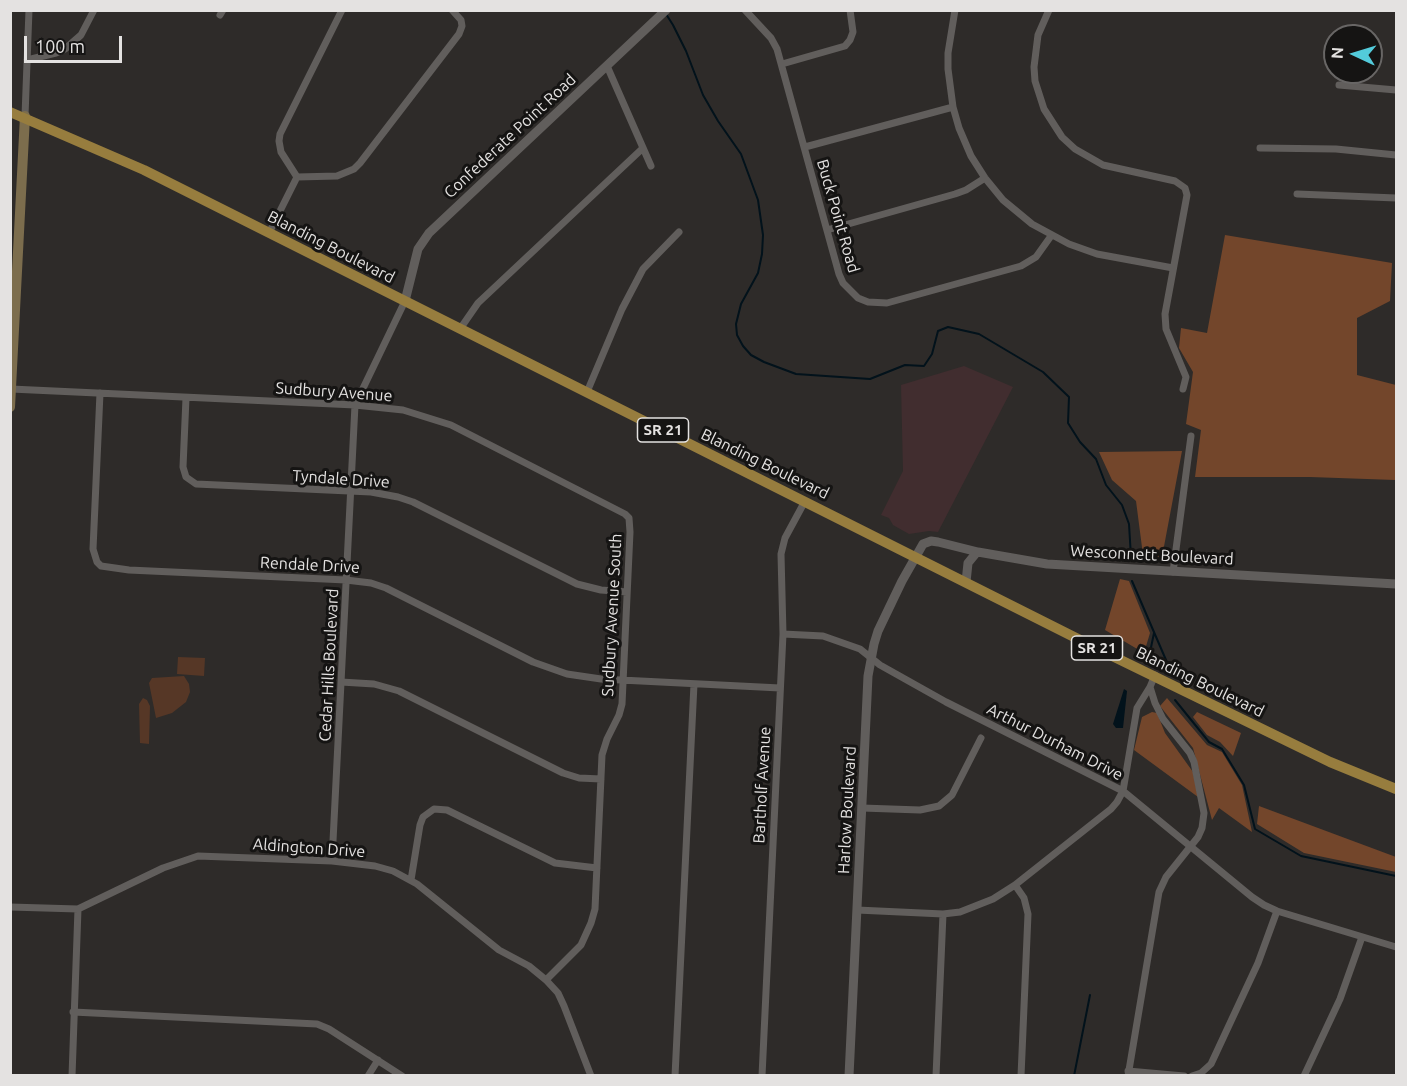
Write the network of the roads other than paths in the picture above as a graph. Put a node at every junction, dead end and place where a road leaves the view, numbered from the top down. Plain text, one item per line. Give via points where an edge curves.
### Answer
1 (29, 10) edge
2 (94, 10) edge
3 (342, 10) edge
4 (452, 10) edge
5 (666, 10) edge
6 (745, 10) edge
7 (850, 10) edge
8 (955, 10) edge
9 (1049, 10) edge
10 (27, 60) junction
11 (782, 64) junction
12 (607, 66) junction
13 (1339, 85) dead end
14 (1396, 90) edge
15 (10, 102) edge
16 (953, 106) junction
17 (10, 112) edge
18 (25, 116) junction
19 (805, 147) junction
20 (643, 148) junction
21 (1260, 148) dead end
22 (1396, 155) edge
23 (651, 166) dead end
24 (297, 177) junction
25 (985, 178) junction
26 (1297, 194) dead end
27 (1396, 198) edge
28 (827, 230) junction
29 (679, 232) dead end
30 (269, 233) junction
31 (1051, 236) junction
32 (1173, 268) junction
33 (405, 301) junction
34 (460, 328) junction
35 (1183, 388) dead end
36 (12, 389) edge
37 (587, 392) junction
38 (100, 393) junction
39 (186, 398) junction
40 (355, 405) junction
41 (10, 407) edge
42 (1191, 436) dead end
43 (351, 491) junction
44 (805, 501) junction
45 (629, 518) joint
46 (977, 552) junction
47 (916, 556) junction
48 (1173, 572) junction
49 (346, 580) junction
50 (966, 582) junction
51 (1396, 584) edge
52 (627, 592) junction
53 (783, 634) junction
54 (871, 658) junction
55 (1155, 675) junction
56 (623, 681) junction
57 (341, 682) junction
58 (694, 684) junction
59 (1150, 687) junction
60 (780, 688) junction
61 (981, 738) dead end
62 (601, 779) junction
63 (1396, 789) edge
64 (1123, 791) junction
65 (862, 808) junction
66 (1190, 847) junction
67 (332, 861) junction
68 (597, 867) junction
69 (411, 880) junction
70 (1015, 885) junction
71 (10, 907) edge
72 (78, 909) junction
73 (857, 910) junction
74 (1276, 911) junction
75 (943, 914) junction
76 (1362, 936) junction
77 (1396, 947) edge
78 (546, 980) junction
79 (73, 1012) junction
80 (378, 1060) junction
81 (1128, 1073) edge
82 (72, 1076) edge
83 (368, 1076) edge
84 (402, 1076) edge
85 (591, 1076) edge
86 (675, 1076) edge
87 (762, 1076) edge
88 (849, 1076) edge
89 (936, 1076) edge
90 (1021, 1076) edge
91 (1184, 1076) edge
92 (1192, 1076) edge
93 (1304, 1076) edge

1 - 10 street
2 - 10 street via 81,35 64,49
3 - 24 street via 280,135 281,152
4 - 24 street via 462,26 459,34 360,163 337,176
5 - 12 street, Confederate Point Road
6 - 11 street, Buck Point Road via 771,38
7 - 11 street via 853,32 845,46
8 - 16 street via 948,53
9 - 32 street via 1038,35 1035,58 1035,81 1044,109 1062,137 1088,158 1117,169 1175,181 1185,188 1187,195
10 - 18 street
11 - 19 street, Buck Point Road
12 - 20 street
12 - 33 street, Confederate Point Road via 429,233 418,249
13 - 14 street
15 - 18 main road, Blanding Boulevard / SR 21
16 - 19 street
16 - 25 street via 963,141
17 - 18 main road, Blanding Boulevard / SR 21
18 - 30 main road, Blanding Boulevard / SR 21
18 - 36 main road
19 - 28 street, Buck Point Road
20 - 23 street
20 - 34 street via 478,303
21 - 22 street
24 - 30 street
25 - 28 street via 945,198
25 - 31 street via 1018,213
26 - 27 street
28 - 31 street, Buck Point Road via 843,283 858,298 878,303 1021,266 1036,257
29 - 37 street via 643,269
30 - 33 main road, Blanding Boulevard / SR 21
31 - 32 street via 1097,254
32 - 35 street via 1166,328 1186,377
33 - 34 main road, Blanding Boulevard / SR 21
33 - 40 street, Cedar Hills Boulevard
34 - 37 main road, Blanding Boulevard / SR 21
36 - 38 street, Sudbury Avenue
36 - 41 main road
37 - 44 main road, Blanding Boulevard / SR 21
38 - 39 street, Sudbury Avenue
38 - 49 street, Rendale Drive via 93,549 101,566
39 - 40 street, Sudbury Avenue
39 - 43 street, Tyndale Drive via 183,467 186,477 196,484
40 - 43 street, Cedar Hills Boulevard
40 - 45 street, Sudbury Avenue via 403,410 452,425 622,510
42 - 48 street
43 - 49 street, Cedar Hills Boulevard
43 - 52 street, Tyndale Drive via 413,502 577,584
44 - 47 main road, Blanding Boulevard / SR 21
44 - 53 street, Bartholf Avenue via 781,554
45 - 52 street, Sudbury Avenue South
46 - 47 street, Wesconnett Boulevard via 931,541 923,544
46 - 48 street, Wesconnett Boulevard via 1047,564
46 - 50 street via 968,563
47 - 50 main road, Blanding Boulevard / SR 21
47 - 54 street, Harlow Boulevard via 878,631
48 - 51 street, Wesconnett Boulevard
49 - 56 street, Rendale Drive via 386,588 548,669
49 - 57 street, Cedar Hills Boulevard
50 - 55 main road, Blanding Boulevard / SR 21
52 - 56 street, Sudbury Avenue South
53 - 54 street, Arthur Durham Drive via 833,638
53 - 60 street, Bartholf Avenue
54 - 64 street, Arthur Durham Drive via 946,702
54 - 65 street, Harlow Boulevard
55 - 59 street
55 - 63 main road, Blanding Boulevard / SR 21 via 1330,762
56 - 58 street, Rendale Drive
56 - 62 street, Sudbury Avenue South via 619,715 602,755
57 - 62 street via 374,684 399,691 562,773
57 - 67 street, Cedar Hills Boulevard
58 - 60 street, Rendale Drive
58 - 86 street
59 - 64 street via 1137,708
59 - 66 street via 1163,719 1185,744 1194,762 1204,813 1202,828
60 - 87 street, Bartholf Avenue
61 - 65 street via 952,795 939,806 920,810
62 - 68 street, Sudbury Avenue South
64 - 66 street, Arthur Durham Drive
64 - 70 street via 1111,809
65 - 73 street, Harlow Boulevard
66 - 74 street, Arthur Durham Drive via 1252,897
66 - 81 street via 1166,877 1160,892
67 - 69 street, Aldington Drive via 375,866
67 - 72 street, Aldington Drive via 198,856 176,862
68 - 69 street via 555,863 447,810 434,809 423,817 420,825
68 - 78 street, Sudbury Avenue South via 594,909 586,935
69 - 78 street, Aldington Drive via 499,950
70 - 75 street via 978,906
70 - 90 street via 1028,914
71 - 72 street, Aldington Drive
72 - 79 street
73 - 75 street
73 - 88 street, Harlow Boulevard
74 - 76 street, Arthur Durham Drive
74 - 92 street via 1258,963 1211,1064
75 - 89 street
76 - 77 street, Arthur Durham Drive
76 - 93 street via 1340,999
78 - 85 street, Aldington Drive via 558,993
79 - 80 street via 318,1024
79 - 82 street
80 - 83 street
80 - 84 street
81 - 91 street

